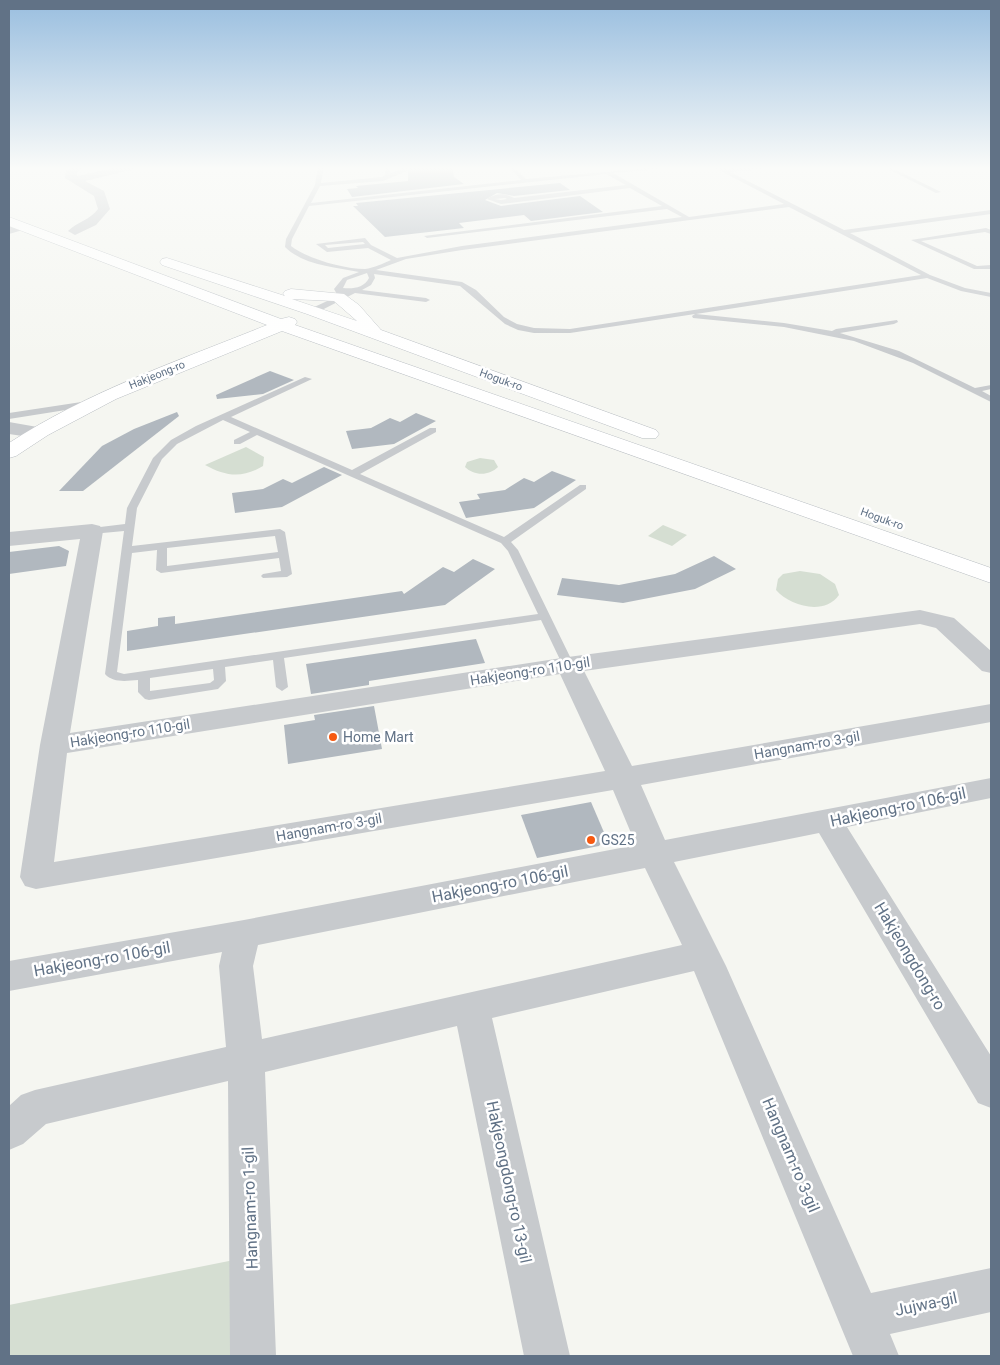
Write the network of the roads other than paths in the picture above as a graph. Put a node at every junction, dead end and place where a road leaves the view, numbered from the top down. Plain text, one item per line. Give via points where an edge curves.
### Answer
1 (24, 231) edge
2 (71, 231) edge
3 (294, 231) edge
4 (471, 231) edge
5 (592, 231) edge
6 (854, 231) edge
7 (981, 231) edge
8 (75, 232) joint
9 (845, 232) joint
10 (427, 236) dead end
11 (94, 238) dead end
12 (369, 246) junction
13 (151, 257) dead end
14 (397, 260) junction
15 (991, 267) edge
16 (372, 271) junction
17 (928, 276) junction
18 (255, 292) junction
19 (354, 292) junction
20 (339, 294) junction
21 (991, 295) edge
22 (426, 300) dead end
23 (313, 311) junction
24 (676, 315) junction
25 (894, 322) dead end
26 (828, 332) junction
27 (379, 336) junction
28 (281, 337) junction
29 (308, 379) dead end
30 (991, 387) edge
31 (974, 391) junction
32 (991, 399) edge
33 (88, 404) junction
34 (9, 416) edge
35 (223, 417) junction
36 (9, 428) edge
37 (434, 430) dead end
38 (36, 432) junction
39 (257, 432) junction
40 (666, 441) dead end
41 (237, 442) dead end
42 (9, 452) edge
43 (712, 458) dead end
44 (352, 474) junction
45 (583, 487) dead end
46 (130, 527) junction
47 (92, 531) junction
48 (9, 539) edge
49 (506, 541) junction
50 (162, 546) junction
51 (127, 550) junction
52 (284, 554) junction
53 (991, 558) edge
54 (267, 576) dead end
55 (991, 576) edge
56 (545, 616) junction
57 (278, 655) junction
58 (219, 664) junction
59 (568, 665) junction
60 (991, 665) edge
61 (144, 675) junction
62 (282, 687) dead end
63 (991, 713) edge
64 (54, 745) junction
65 (622, 778) junction
66 (991, 788) edge
67 (828, 822) junction
68 (654, 853) junction
69 (36, 876) joint
70 (244, 934) junction
71 (704, 954) junction
72 (9, 976) edge
73 (471, 1007) junction
74 (246, 1060) junction
75 (991, 1090) edge
76 (9, 1131) edge
77 (991, 1290) edge
78 (869, 1337) edge
79 (253, 1356) edge
80 (547, 1356) edge

1 - 28 main road, Hoguk-ro
2 - 8 main road
3 - 16 lane via 288,247 292,252 316,261
4 - 10 lane
5 - 14 lane
6 - 9 lane
7 - 15 lane via 914,240 976,268
8 - 11 main road
9 - 17 lane
12 - 12 lane via 365,240 319,244 327,250
12 - 14 lane
13 - 18 main road, Hoguk-ro
14 - 16 lane
16 - 19 lane via 369,284
16 - 20 lane via 345,279 340,284
16 - 24 lane via 466,286 503,320 530,330 570,331
17 - 21 lane via 963,290
17 - 24 lane
18 - 20 main road
18 - 23 main road, Hoguk-ro
19 - 20 lane
19 - 22 lane
20 - 23 lane
20 - 27 main road
23 - 27 main road, Hoguk-ro
23 - 28 main road, Hakjeong-ro
24 - 26 lane via 753,321
25 - 26 lane
26 - 31 lane via 894,352
27 - 40 main road, Hoguk-ro
28 - 33 main road, Hakjeong-ro via 238,343
28 - 55 main road, Hoguk-ro via 355,350
29 - 35 lane
30 - 31 lane
31 - 32 lane
33 - 34 lane
33 - 38 main road, Hakjeong-ro
35 - 39 lane
35 - 46 lane via 174,442 158,458 132,508
36 - 38 street
37 - 44 lane
38 - 42 main road, Hakjeong-ro
39 - 41 lane
39 - 44 lane
43 - 53 main road, Hoguk-ro
44 - 49 lane
45 - 49 lane
46 - 47 lane
46 - 51 lane
47 - 48 street
47 - 64 street, Hakjeong-ro 110-gil
49 - 56 lane
50 - 51 lane
50 - 52 lane via 280,532
50 - 52 lane via 161,570
51 - 61 lane via 111,674 123,678
52 - 54 lane via 287,574
56 - 57 lane
56 - 59 lane
57 - 58 lane
57 - 62 lane
58 - 61 lane
58 - 61 lane via 220,681 214,686 149,696 144,692
59 - 60 street, Hakjeong-ro 110-gil via 920,617 945,623
59 - 64 street, Hakjeong-ro 110-gil
59 - 65 street, Hangnam-ro 3-gil
63 - 65 street, Hangnam-ro 3-gil
64 - 69 street, Hakjeong-ro 110-gil
65 - 68 street, Hangnam-ro 3-gil
65 - 69 street, Hangnam-ro 3-gil
66 - 67 street, Hakjeong-ro 106-gil
67 - 68 street, Hakjeong-ro 106-gil
67 - 75 street, Hakjeongdong-ro
68 - 70 street, Hakjeong-ro 106-gil
68 - 71 street, Hangnam-ro 3-gil
70 - 72 street, Hakjeong-ro 106-gil
70 - 74 street, Hangnam-ro 1-gil via 236,966
71 - 73 street
71 - 78 street, Hangnam-ro 3-gil
73 - 74 street
73 - 80 street, Hakjeongdong-ro 13-gil
74 - 76 street via 35,1108
74 - 79 street, Hangnam-ro 1-gil
77 - 78 street, Jujwa-gil via 918,1307

